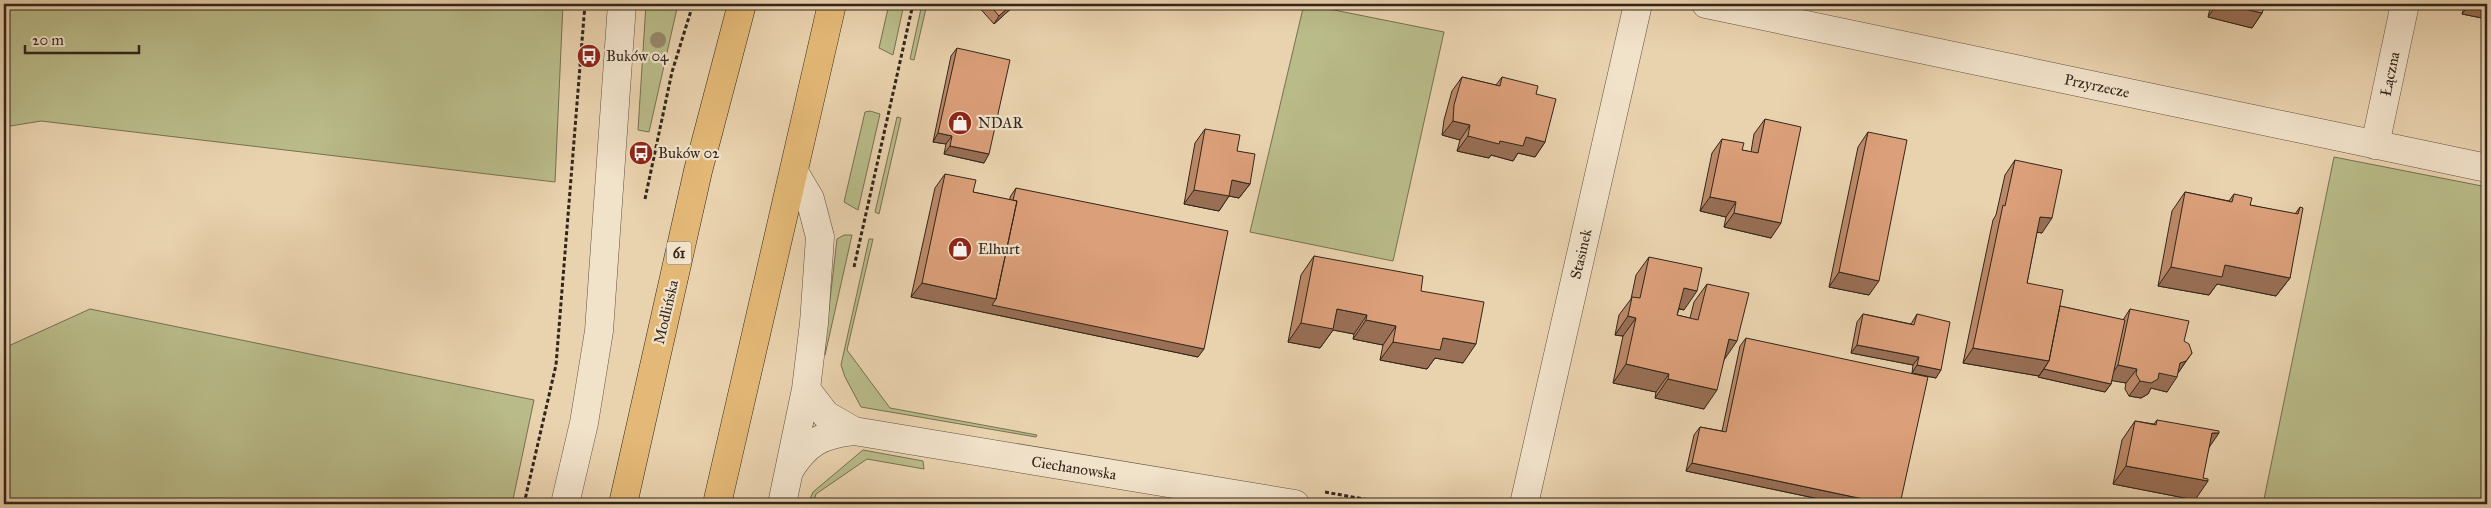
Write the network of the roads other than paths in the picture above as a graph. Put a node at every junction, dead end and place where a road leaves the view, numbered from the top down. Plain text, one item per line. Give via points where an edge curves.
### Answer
1 (622, 4) edge
2 (742, 4) edge
3 (832, 4) edge
4 (1638, 4) edge
5 (1706, 4) edge
6 (2405, 4) edge
7 (2375, 145) junction
8 (2487, 168) edge
9 (794, 172) junction
10 (806, 389) junction
11 (854, 431) junction
12 (789, 471) junction
13 (565, 504) edge
14 (623, 504) edge
15 (717, 504) edge
16 (782, 504) edge
17 (1294, 504) edge
18 (1524, 504) edge

1 - 13 street via 599,331 584,423
2 - 14 main road, Modlińska / 61 via 698,171
3 - 9 main road
4 - 18 street, Stasinek
5 - 7 street, Przyrzecze
6 - 7 street, Łączna
7 - 8 street, Przyrzecze
9 - 10 street via 810,199 820,237
9 - 15 main road
10 - 11 street, Ciechanowska via 826,415
10 - 12 street
11 - 12 street, Ciechanowska via 832,433 817,440 798,457
11 - 17 street, Ciechanowska
12 - 16 street

